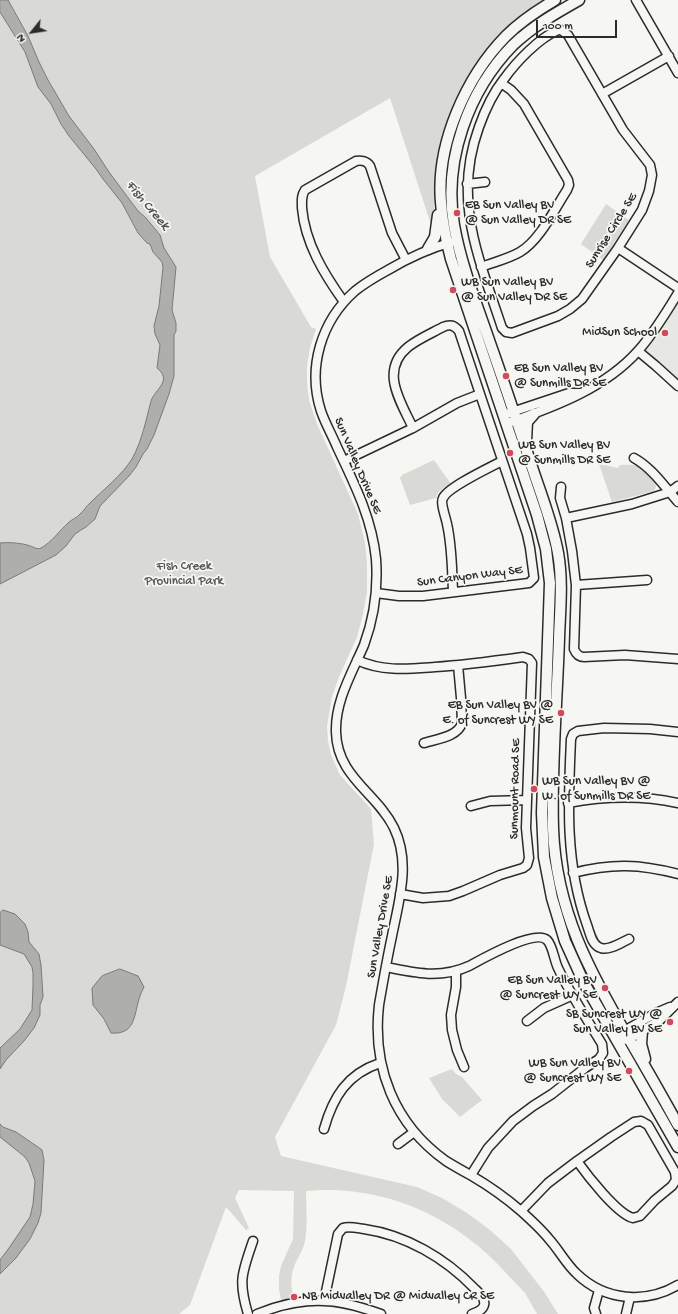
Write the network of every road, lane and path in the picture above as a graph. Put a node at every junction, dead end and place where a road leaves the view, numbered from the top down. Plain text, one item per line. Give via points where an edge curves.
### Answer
1 (555, 0) edge
2 (579, 0) edge
3 (636, 0) edge
4 (668, 56) junction
5 (678, 73) edge
6 (501, 83) junction
7 (602, 94) junction
8 (485, 182) dead end
9 (467, 184) junction
10 (440, 201) junction
11 (458, 241) junction
12 (447, 244) junction
13 (618, 248) junction
14 (428, 249) junction
15 (406, 260) junction
16 (482, 266) junction
17 (678, 288) edge
18 (678, 293) edge
19 (344, 302) junction
20 (638, 351) junction
21 (678, 386) edge
22 (581, 393) junction
23 (480, 394) junction
24 (534, 414) junction
25 (515, 416) junction
26 (504, 419) junction
27 (413, 428) junction
28 (526, 449) junction
29 (634, 458) dead end
30 (344, 461) junction
31 (502, 461) junction
32 (678, 486) edge
33 (561, 487) dead end
34 (670, 492) junction
35 (678, 502) edge
36 (566, 518) junction
37 (646, 580) dead end
38 (576, 585) junction
39 (453, 591) junction
40 (376, 593) junction
41 (678, 659) edge
42 (357, 660) junction
43 (458, 665) junction
44 (678, 732) edge
45 (424, 743) dead end
46 (526, 800) junction
47 (568, 803) junction
48 (678, 803) edge
49 (471, 806) dead end
50 (573, 873) junction
51 (678, 874) edge
52 (400, 894) junction
53 (629, 939) dead end
54 (386, 967) junction
55 (456, 971) junction
56 (573, 995) junction
57 (676, 1004) edge
58 (527, 1021) dead end
59 (642, 1031) junction
60 (627, 1035) junction
61 (617, 1040) junction
62 (380, 1063) junction
63 (464, 1067) dead end
64 (653, 1082) junction
65 (678, 1125) edge
66 (324, 1129) dead end
67 (414, 1132) junction
68 (398, 1144) dead end
69 (678, 1147) edge
70 (577, 1162) junction
71 (471, 1175) junction
72 (521, 1211) junction
73 (253, 1242) dead end
74 (678, 1285) edge
75 (599, 1290) junction
76 (630, 1297) junction
77 (324, 1301) junction
78 (248, 1314) edge
79 (256, 1314) edge
80 (381, 1314) edge
81 (472, 1314) edge
82 (596, 1314) edge
83 (626, 1314) edge

1 - 10 main road via 507,35 473,79 451,129 442,166
2 - 11 main road via 543,21 515,44 496,65 474,100 460,139 452,178 453,211
3 - 4 street
4 - 5 street
4 - 7 street
6 - 7 street, Sunrise Circle SE via 512,67 526,54 554,32 561,30 568,34
6 - 9 street, Sunrise Circle SE via 489,102 476,135
6 - 16 street via 524,104 569,185 529,245 514,255
7 - 13 street, Sunrise Circle SE via 628,138 650,165 652,175 642,210
8 - 9 street
9 - 16 street, Sunrise Circle SE via 469,219
10 - 12 main road
10 - 14 main road via 435,237
11 - 12 street, Sun Valley Drive SE
11 - 25 main road
12 - 14 street, Sun Valley Drive SE
12 - 26 main road
13 - 16 street, Sunrise Circle SE via 576,305 558,316 512,333 502,328
13 - 17 street
14 - 15 street, Sun Valley Drive SE
15 - 19 street, Sun Valley Drive SE via 367,282
15 - 19 street via 392,233 367,163 356,161 305,190 302,199 308,237 316,257
18 - 20 street
19 - 30 street, Sun Valley Drive SE via 332,318 323,337 315,375 321,411
20 - 21 street
20 - 22 street via 608,377
22 - 24 street
22 - 25 street via 569,393
23 - 27 street
23 - 27 street, Sun Canyon Way SE via 459,331 449,325 443,327 408,347 395,366 395,389
23 - 31 street, Sun Canyon Way SE
24 - 25 street
24 - 28 main road via 527,422
25 - 26 street
25 - 28 main road
26 - 61 main road via 540,526 549,571 542,803 546,870 569,951
27 - 30 street
28 - 60 main road via 552,528 560,566 553,799 556,864 578,944
29 - 34 street via 642,462
30 - 40 street, Sun Valley Drive SE via 360,494 370,528 376,561
31 - 39 street via 470,477 443,497 452,556
31 - 39 street, Sun Canyon Way SE via 527,534 534,578 527,584
32 - 34 street
33 - 36 street via 560,498
34 - 35 street
34 - 36 street via 632,504
36 - 38 street
37 - 38 street
38 - 41 street via 574,649 578,655 584,658 625,655
39 - 40 street, Sun Canyon Way SE via 422,596
40 - 42 street, Sun Valley Drive SE via 368,633
42 - 43 street, Sunmount Road SE via 394,670
42 - 52 street, Sun Valley Drive SE via 339,710 336,731 338,745 349,772 381,808 395,830 403,862
43 - 45 street via 461,727 453,734
43 - 46 street, Sunmount Road SE via 523,657 531,661
44 - 47 street via 618,728 575,732 571,739
46 - 49 street via 490,801
46 - 52 street, Sunmount Road SE via 529,858 526,866 449,896 423,898
47 - 48 street via 596,798 630,797
47 - 50 street
50 - 51 street via 602,867 624,866 655,868
50 - 53 street via 594,942 600,948 606,949
52 - 54 street, Sun Valley Drive SE
54 - 55 street via 424,974
54 - 62 street, Sun Valley Drive SE via 377,1019
55 - 56 street via 499,950 540,936 549,943 558,968
55 - 63 street via 451,1015 452,1030
56 - 58 street via 544,1008
56 - 71 street via 602,1044 602,1054 599,1059 513,1122 488,1148
57 - 59 street via 660,1020
57 - 60 street via 656,1013
59 - 60 street
59 - 64 main road via 642,1049
60 - 61 street
60 - 64 main road
61 - 69 main road
62 - 66 street via 359,1072 346,1083 332,1105
62 - 67 street, Sun Valley Drive SE via 392,1096
64 - 65 main road
67 - 68 street
67 - 71 street, Sun Valley Drive SE via 447,1161
70 - 70 street via 603,1194 633,1218 640,1216 676,1180 675,1172 648,1125 642,1121 634,1122
70 - 72 street via 548,1183
71 - 72 street, Sun Valley Drive SE via 494,1189
72 - 75 street, Sun Valley Drive SE via 549,1239 572,1270
73 - 78 street via 241,1279 242,1297
74 - 76 street, Sun Valley Drive SE via 656,1294
75 - 76 street, Sun Valley Drive SE
75 - 82 street via 594,1308
76 - 83 street
77 - 79 street via 289,1305
77 - 80 street via 364,1308
77 - 81 street via 338,1234 343,1228 348,1227 400,1238 444,1262 484,1298 483,1307

